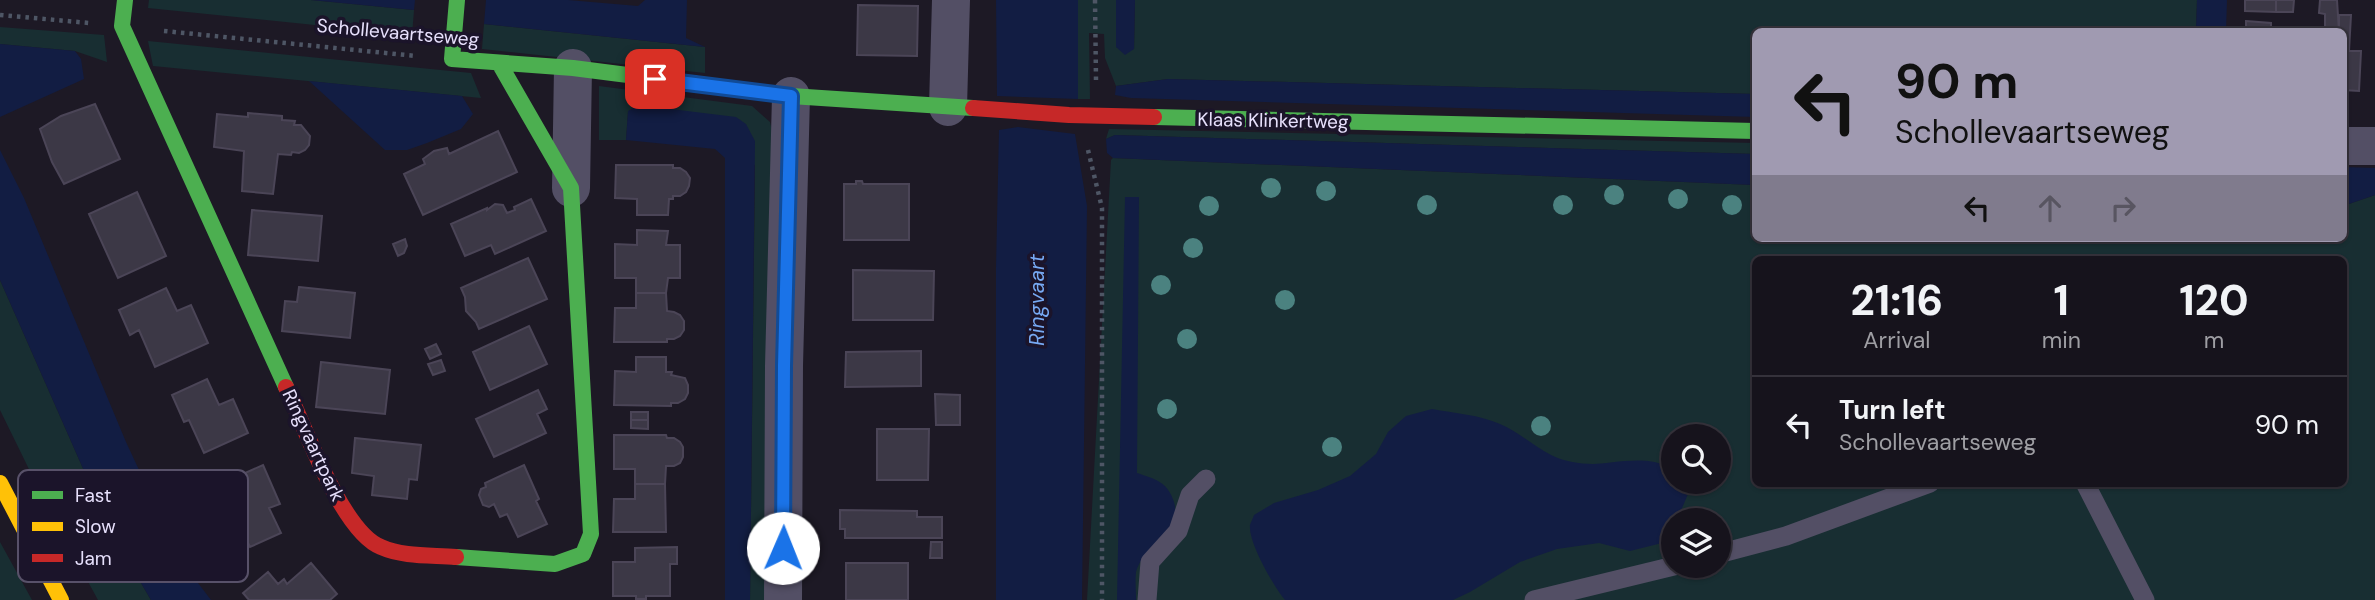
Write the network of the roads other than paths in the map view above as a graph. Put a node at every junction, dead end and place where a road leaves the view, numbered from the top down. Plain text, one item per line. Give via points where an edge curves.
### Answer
1 (125, 0) edge
2 (457, 0) edge
3 (951, 0) edge
4 (499, 63) junction
5 (573, 68) junction
6 (791, 96) junction
7 (948, 107) junction
8 (1752, 131) edge
9 (2347, 146) edge
10 (2375, 146) edge
11 (571, 188) junction
12 (1206, 479) dead end
13 (0, 483) edge
14 (1919, 487) edge
15 (2087, 487) edge
16 (18, 518) edge
17 (1731, 551) edge
18 (1661, 569) edge
19 (52, 582) edge
20 (61, 600) edge
21 (783, 600) edge
22 (1147, 600) edge
23 (1534, 600) edge
24 (2145, 600) edge

1 - 11 street, Ringvaartpark via 122,26 338,502 379,547 410,554 555,564 583,554 591,534
2 - 4 street, Schollevaartseweg via 452,59
3 - 7 street
4 - 5 street, Schollevaartseweg
4 - 11 street, Ringvaartpark
5 - 6 street, Schollevaartseweg
5 - 11 street, Ringvaartpark
6 - 7 street, Klaas Klinkertweg
6 - 21 street
7 - 8 street, Klaas Klinkertweg via 1082,115
9 - 10 street
12 - 22 lane via 1190,495 1178,531 1150,562
13 - 16 street
14 - 17 lane via 1786,536
15 - 24 lane
18 - 23 lane
19 - 20 street

